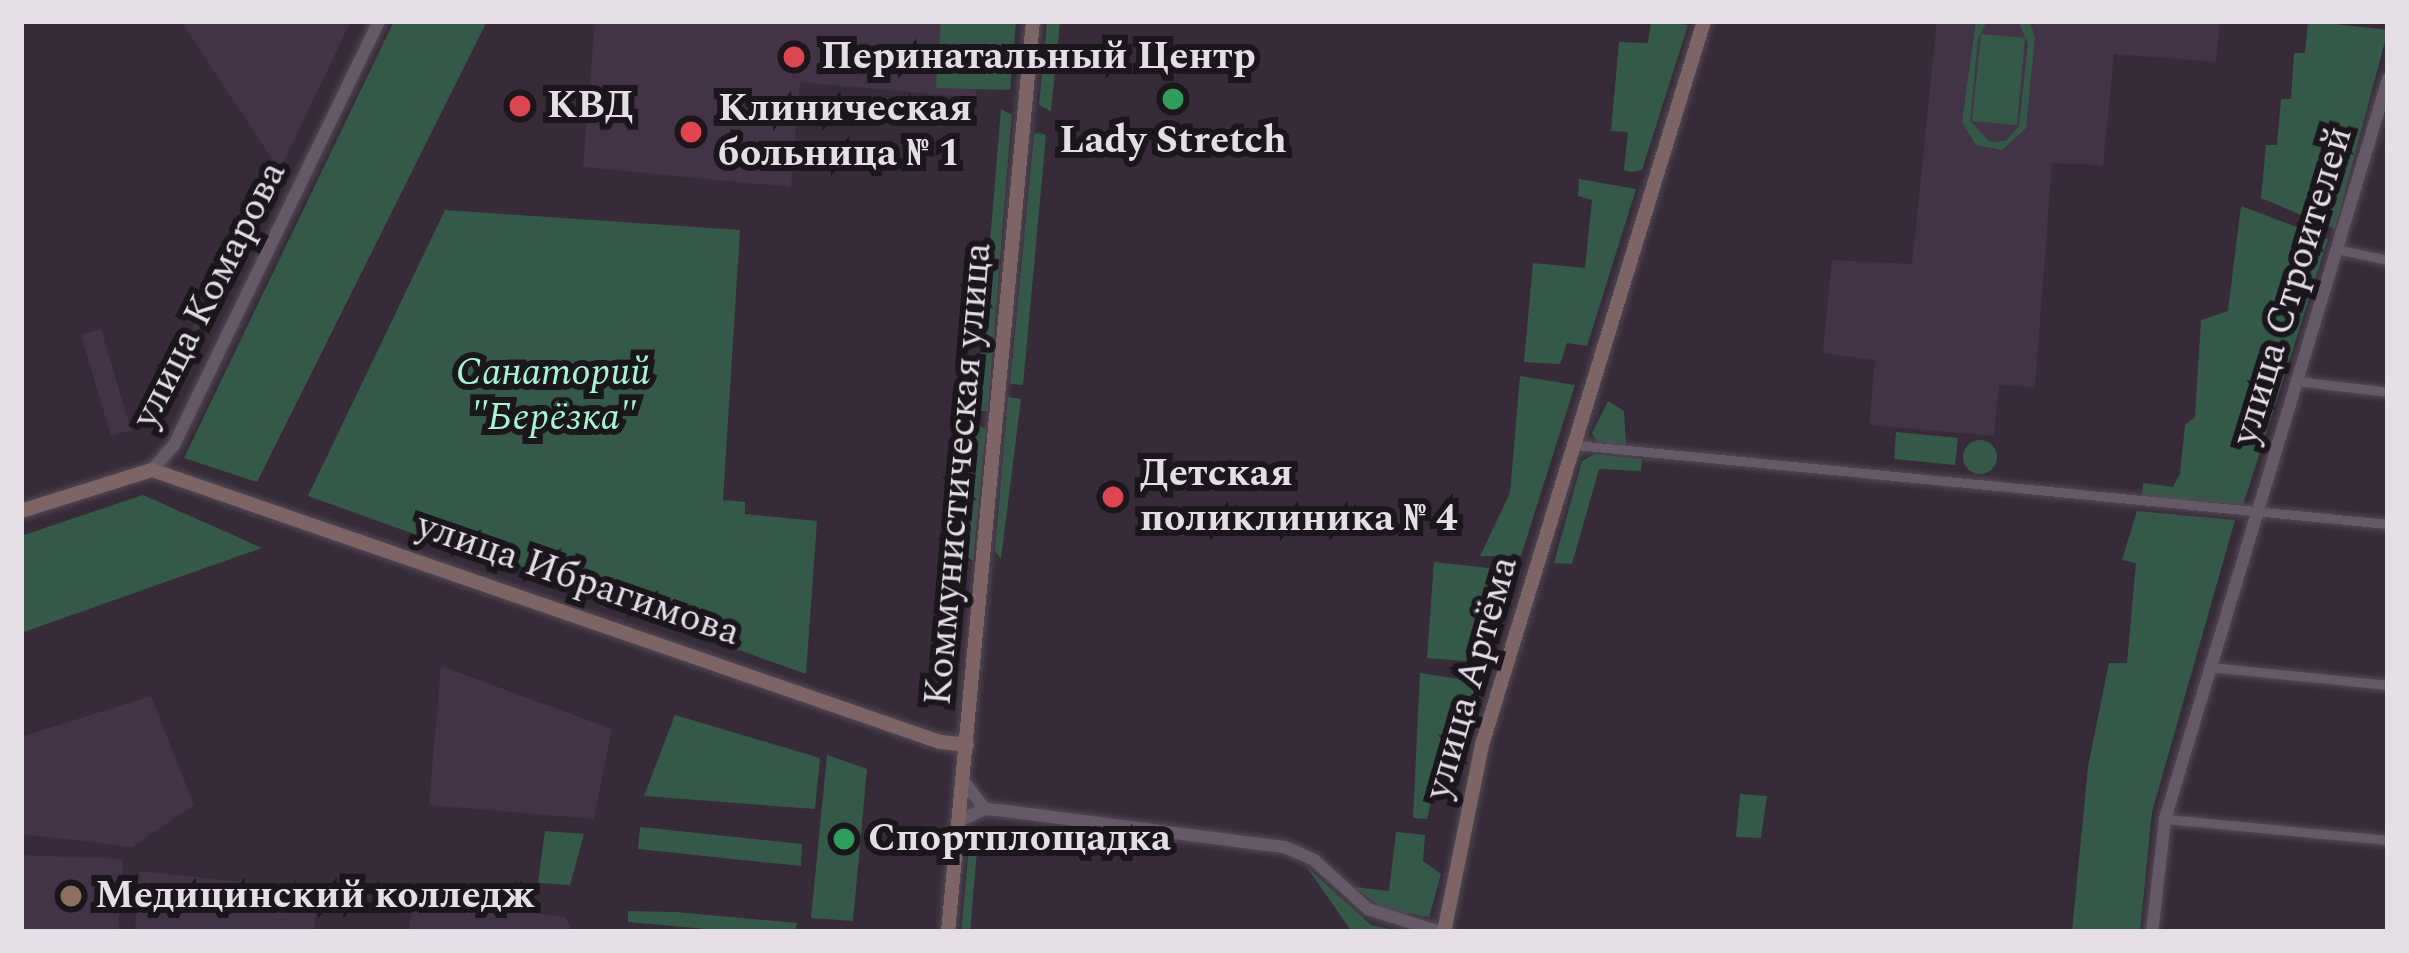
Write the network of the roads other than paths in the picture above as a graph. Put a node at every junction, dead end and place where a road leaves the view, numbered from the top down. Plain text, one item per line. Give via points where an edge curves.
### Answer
1 (379, 21) edge
2 (1033, 21) edge
3 (1704, 21) edge
4 (2388, 79) edge
5 (2381, 128) edge
6 (2336, 249) junction
7 (2388, 260) edge
8 (2296, 381) junction
9 (2388, 392) edge
10 (1576, 445) junction
11 (152, 470) junction
12 (2256, 511) junction
13 (21, 512) edge
14 (2388, 524) edge
15 (2207, 667) junction
16 (2388, 685) edge
17 (940, 742) junction
18 (967, 745) junction
19 (963, 780) junction
20 (985, 809) junction
21 (2165, 819) junction
22 (959, 821) junction
23 (2388, 840) edge
24 (948, 932) edge
25 (1442, 932) edge
26 (2152, 932) edge

1 - 11 street, улица Комарова via 174,446
2 - 18 main road, Коммунистическая улица
3 - 10 main road, улица Артёма
4 - 5 street, улица Строителей
5 - 6 street, улица Строителей
6 - 7 street
6 - 8 street, улица Строителей
8 - 9 street
8 - 12 street, улица Строителей
10 - 12 street
10 - 25 main road, улица Артёма via 1472,779
11 - 13 main road, улица Комарова
11 - 17 main road, улица Ибрагимова
12 - 14 street
12 - 15 street, улица Строителей
15 - 16 street
15 - 21 street, улица Строителей
17 - 18 main road, улица Ибрагимова
17 - 19 main road
18 - 19 main road, Коммунистическая улица
19 - 20 street
19 - 22 main road, Коммунистическая улица
20 - 22 street
20 - 25 street via 1301,851 1368,909
21 - 23 street
21 - 26 street, улица Строителей
22 - 24 main road, Коммунистическая улица

